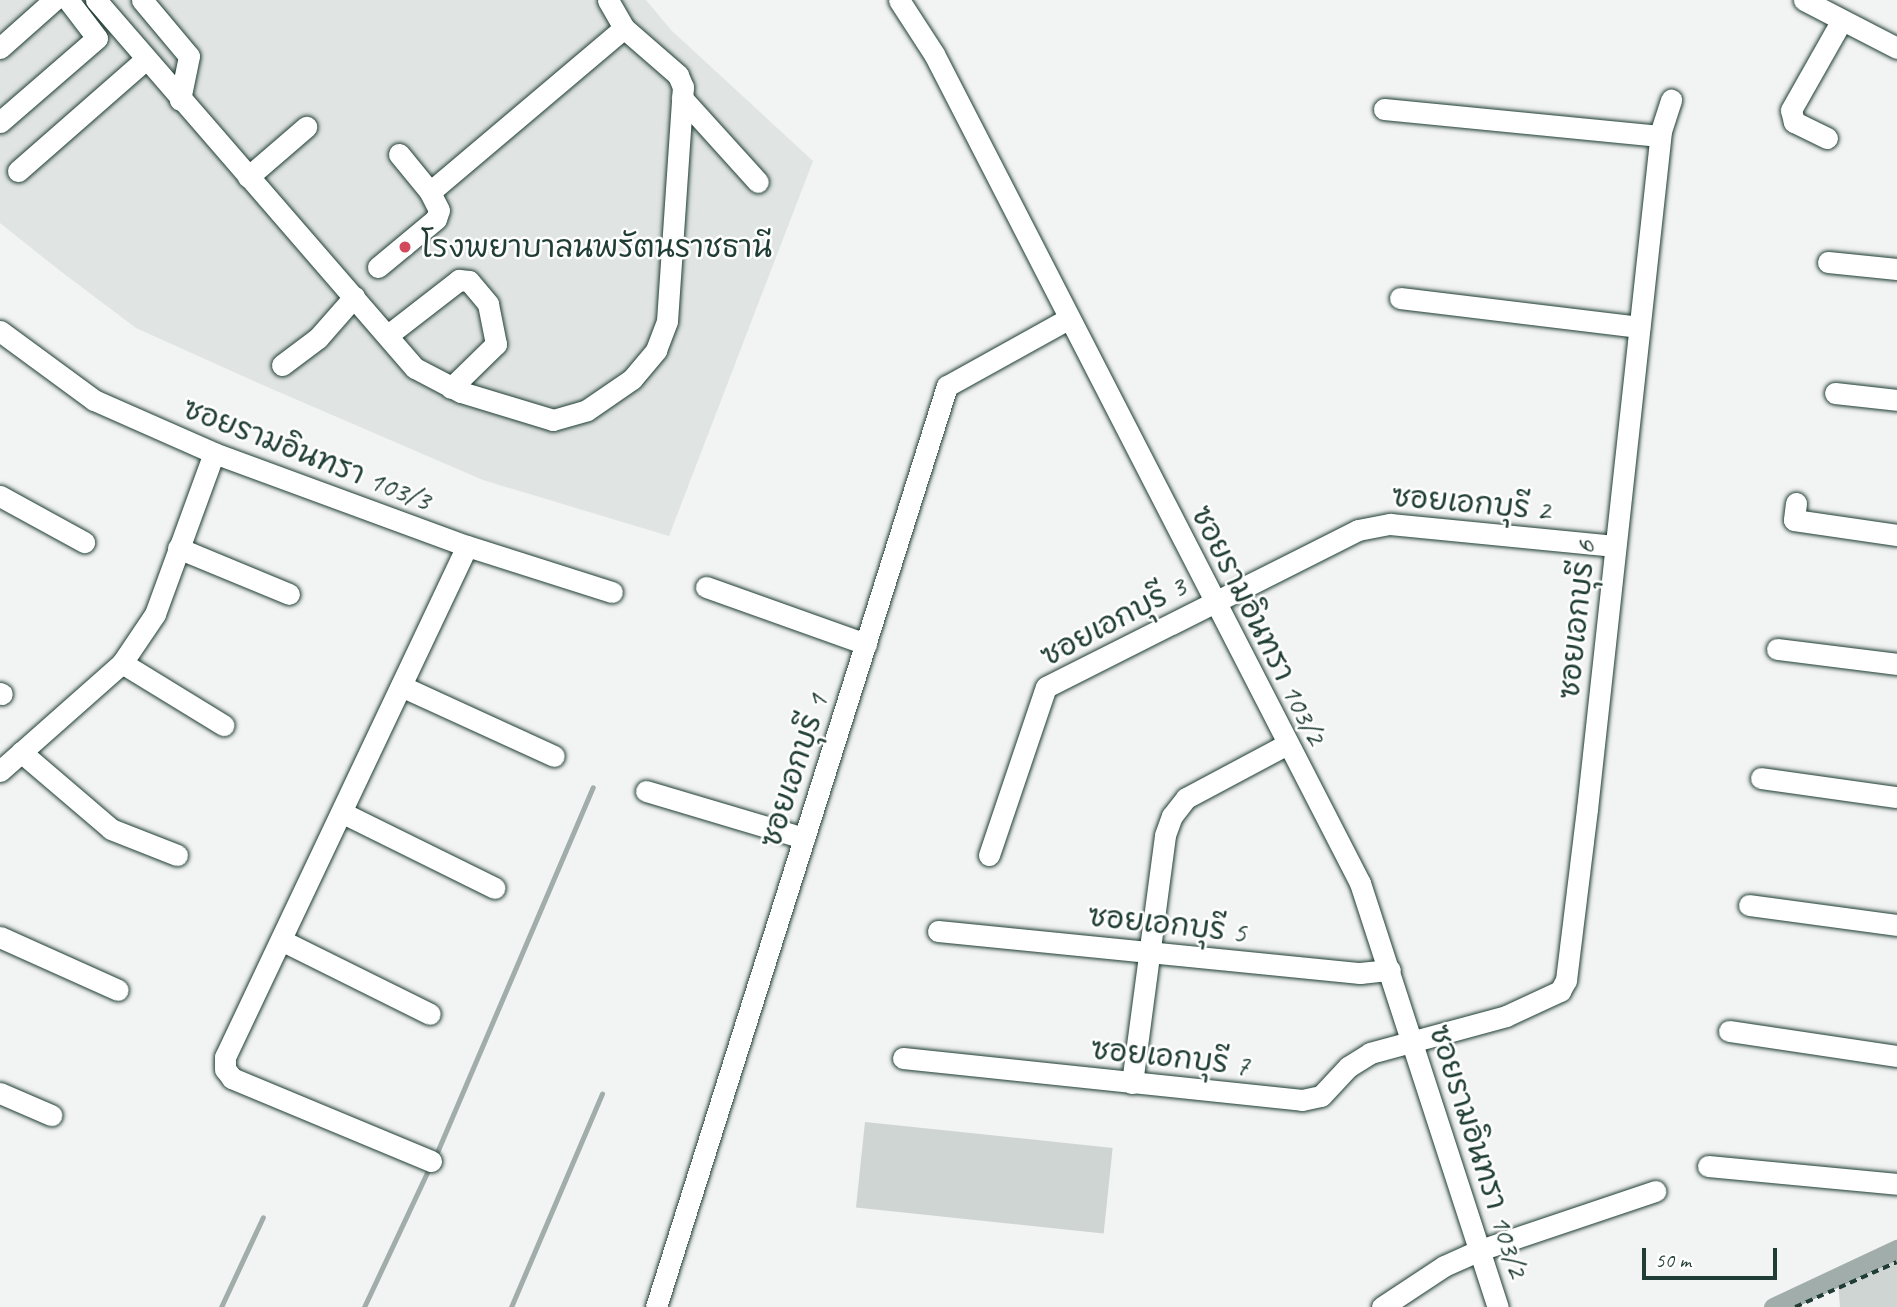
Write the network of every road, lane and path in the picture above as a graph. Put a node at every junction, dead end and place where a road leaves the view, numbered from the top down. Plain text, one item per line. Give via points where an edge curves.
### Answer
1 (54, 0) edge
2 (68, 0) edge
3 (96, 0) edge
4 (142, 0) edge
5 (608, 0) edge
6 (899, 0) edge
7 (1804, 0) edge
8 (1842, 20) junction
9 (624, 28) junction
10 (0, 48) edge
11 (1897, 48) edge
12 (146, 59) junction
13 (682, 98) junction
14 (180, 100) junction
15 (1671, 100) dead end
16 (1384, 109) dead end
17 (0, 122) edge
18 (306, 127) dead end
19 (1660, 136) junction
20 (1827, 138) dead end
21 (398, 154) dead end
22 (18, 172) dead end
23 (248, 177) junction
24 (758, 182) dead end
25 (430, 192) junction
26 (1828, 262) dead end
27 (378, 267) dead end
28 (1897, 270) edge
29 (354, 297) junction
30 (1400, 298) dead end
31 (1068, 319) junction
32 (1639, 327) junction
33 (0, 331) edge
34 (388, 335) junction
35 (282, 365) dead end
36 (451, 388) junction
37 (1835, 393) dead end
38 (1897, 400) edge
39 (214, 453) junction
40 (0, 496) edge
41 (1796, 503) dead end
42 (1897, 535) edge
43 (84, 542) dead end
44 (467, 546) junction
45 (1615, 546) junction
46 (178, 548) junction
47 (706, 587) dead end
48 (612, 592) dead end
49 (289, 594) dead end
50 (1214, 602) junction
51 (866, 644) junction
52 (1777, 649) dead end
53 (122, 663) junction
54 (1897, 664) edge
55 (401, 686) junction
56 (223, 725) dead end
57 (1287, 744) junction
58 (21, 752) junction
59 (554, 756) dead end
60 (0, 771) edge
61 (1761, 778) dead end
62 (646, 791) dead end
63 (1897, 797) edge
64 (343, 813) junction
65 (804, 838) junction
66 (177, 855) dead end
67 (989, 855) dead end
68 (495, 888) dead end
69 (1749, 905) dead end
70 (1897, 925) edge
71 (939, 931) dead end
72 (0, 936) edge
73 (281, 940) junction
74 (1149, 953) junction
75 (1390, 970) junction
76 (118, 990) dead end
77 (430, 1014) dead end
78 (1728, 1031) dead end
79 (1413, 1042) junction
80 (1897, 1056) edge
81 (903, 1059) dead end
82 (1132, 1083) junction
83 (0, 1093) edge
84 (51, 1115) dead end
85 (430, 1161) dead end
86 (1708, 1166) dead end
87 (1897, 1184) edge
88 (1655, 1191) dead end
89 (1480, 1250) junction
90 (1897, 1262) edge
91 (656, 1307) edge
92 (1382, 1307) edge
93 (1498, 1307) edge
94 (1795, 1307) edge

1 - 10 street
2 - 17 street via 97,38
3 - 12 street
4 - 14 street via 189,56
5 - 9 street
6 - 31 street, ซอยรามอินทรา 103/2 via 934,54
7 - 8 street
8 - 11 street
8 - 20 street via 1791,110 1794,122
9 - 13 street via 678,75
9 - 25 street
12 - 14 street
12 - 22 street
13 - 24 street
13 - 36 street via 667,321 645,365 603,401 554,420
14 - 23 street
15 - 19 street, ซอยเอกบุรี 6
16 - 19 street
18 - 23 street
19 - 32 street, ซอยเอกบุรี 6
21 - 25 street
23 - 29 street
25 - 27 street via 439,210 436,219
26 - 28 street
29 - 34 street
29 - 35 street via 318,338
30 - 32 street
31 - 50 street, ซอยรามอินทรา 103/2
31 - 51 street, ซอยเอกบุรี 1 via 947,386
32 - 45 street, ซอยเอกบุรี 6
33 - 39 street, ซอยรามอินทรา 103/3 via 94,400
34 - 36 street via 415,368
34 - 36 street via 459,280 469,281 488,304 496,344
37 - 38 street
39 - 44 street, ซอยรามอินทรา 103/3
39 - 46 street
40 - 43 street
41 - 42 street via 1794,520
44 - 48 street, ซอยรามอินทรา 103/3
44 - 55 street
45 - 50 street, ซอยเอกบุรี 2 via 1373,524
45 - 79 street, ซอยเอกบุรี 6 via 1566,980 1548,1000
46 - 49 street
46 - 53 street via 155,614
47 - 51 street
50 - 57 street, ซอยรามอินทรา 103/2
50 - 67 street, ซอยเอกบุรี 3 via 1046,687
51 - 65 street, ซอยเอกบุรี 1
52 - 54 street
53 - 56 street
53 - 58 street
55 - 59 street
55 - 64 street
57 - 74 street via 1178,804 1165,835
57 - 75 street, ซอยรามอินทรา 103/2 via 1360,883
58 - 60 street
58 - 66 street via 111,829
61 - 63 street
62 - 65 street
64 - 68 street
64 - 73 street
65 - 91 street, ซอยเอกบุรี 1
69 - 70 street
71 - 74 street, ซอยเอกบุรี 5
72 - 76 street
73 - 77 street
73 - 85 street via 225,1057 225,1069 245,1083
74 - 75 street, ซอยเอกบุรี 5 via 1360,973
74 - 82 street
75 - 79 street, ซอยรามอินทรา 103/2
78 - 80 street
79 - 82 street, ซอยเอกบุรี 7 via 1357,1059 1332,1088 1312,1099
79 - 89 street, ซอยรามอินทรา 103/2
81 - 82 street, ซอยเอกบุรี 7
83 - 84 street
86 - 87 street
88 - 89 street
89 - 92 street via 1444,1266
89 - 93 street, ซอยรามอินทรา 103/2
90 - 94 path

